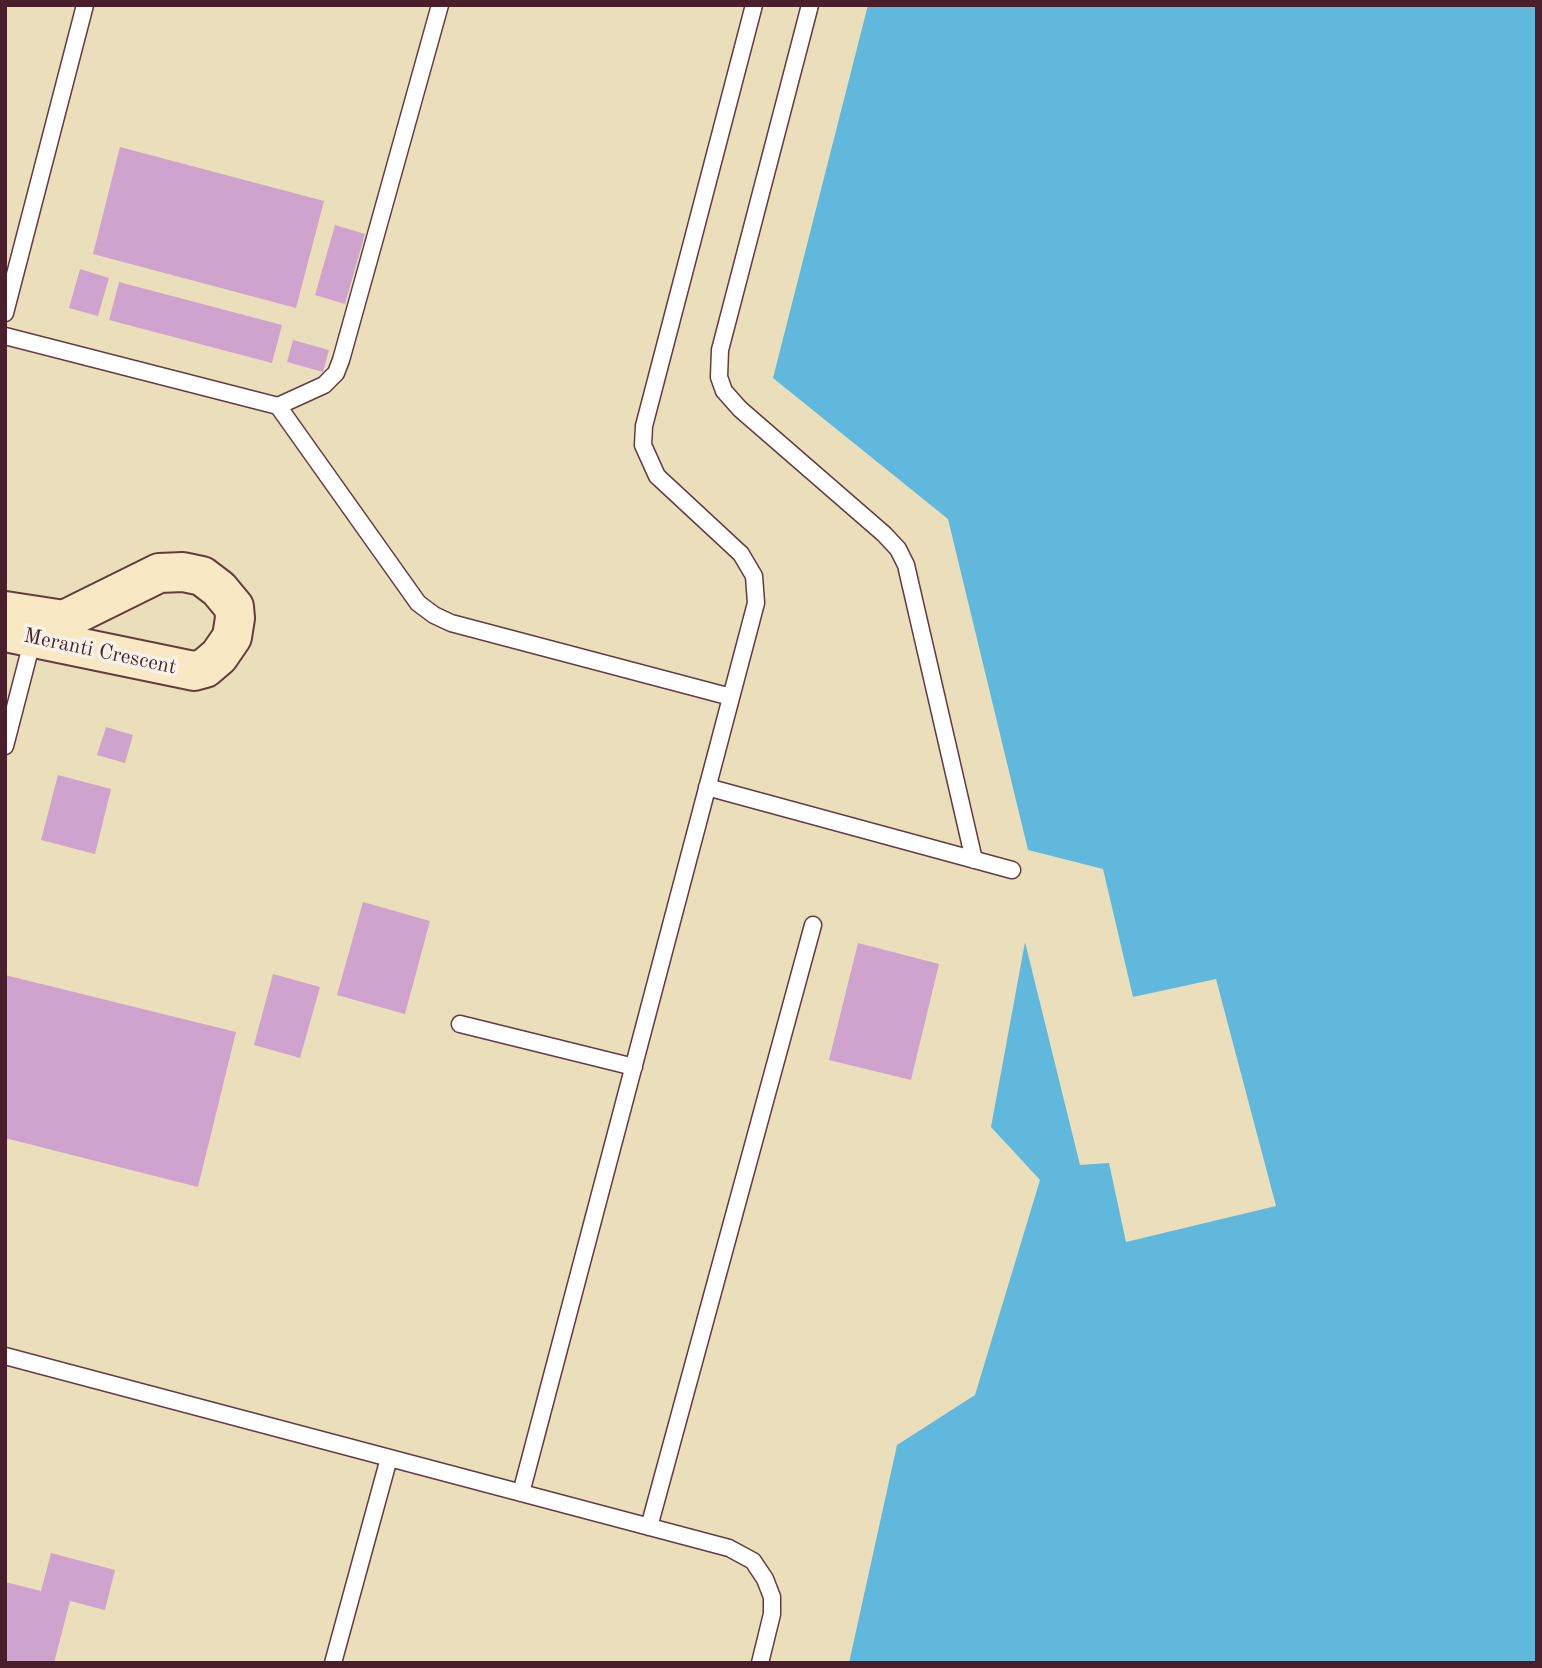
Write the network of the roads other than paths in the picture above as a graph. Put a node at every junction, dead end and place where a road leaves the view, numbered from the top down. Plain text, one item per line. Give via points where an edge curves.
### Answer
1 (85, 5) edge
2 (440, 5) edge
3 (754, 5) edge
4 (810, 5) edge
5 (5, 313) edge
6 (5, 336) edge
7 (278, 406) junction
8 (5, 611) edge
9 (19, 635) edge
10 (731, 696) junction
11 (5, 744) edge
12 (707, 787) junction
13 (974, 860) junction
14 (1012, 870) dead end
15 (813, 925) dead end
16 (460, 1024) dead end
17 (634, 1067) junction
18 (5, 1356) edge
19 (389, 1458) junction
20 (521, 1493) junction
21 (649, 1527) junction
22 (333, 1663) edge
23 (760, 1663) edge

1 - 5 lane
2 - 7 lane via 341,360 324,386
3 - 10 lane via 643,436 657,476 727,538 754,576 756,603
4 - 13 lane via 720,350 719,377 724,391 740,409 898,549 906,565
6 - 7 lane
7 - 10 lane via 418,603 434,615
8 - 9 street, Meranti Crescent via 64,620 159,573 183,572 202,576 234,607 232,637 219,656 194,671
9 - 11 lane
10 - 12 lane
12 - 13 lane
12 - 17 lane
13 - 14 lane
15 - 21 lane
16 - 17 lane
17 - 20 lane
18 - 19 lane
19 - 20 lane
19 - 22 lane
20 - 21 lane
21 - 23 lane via 729,1548 753,1561 772,1597

